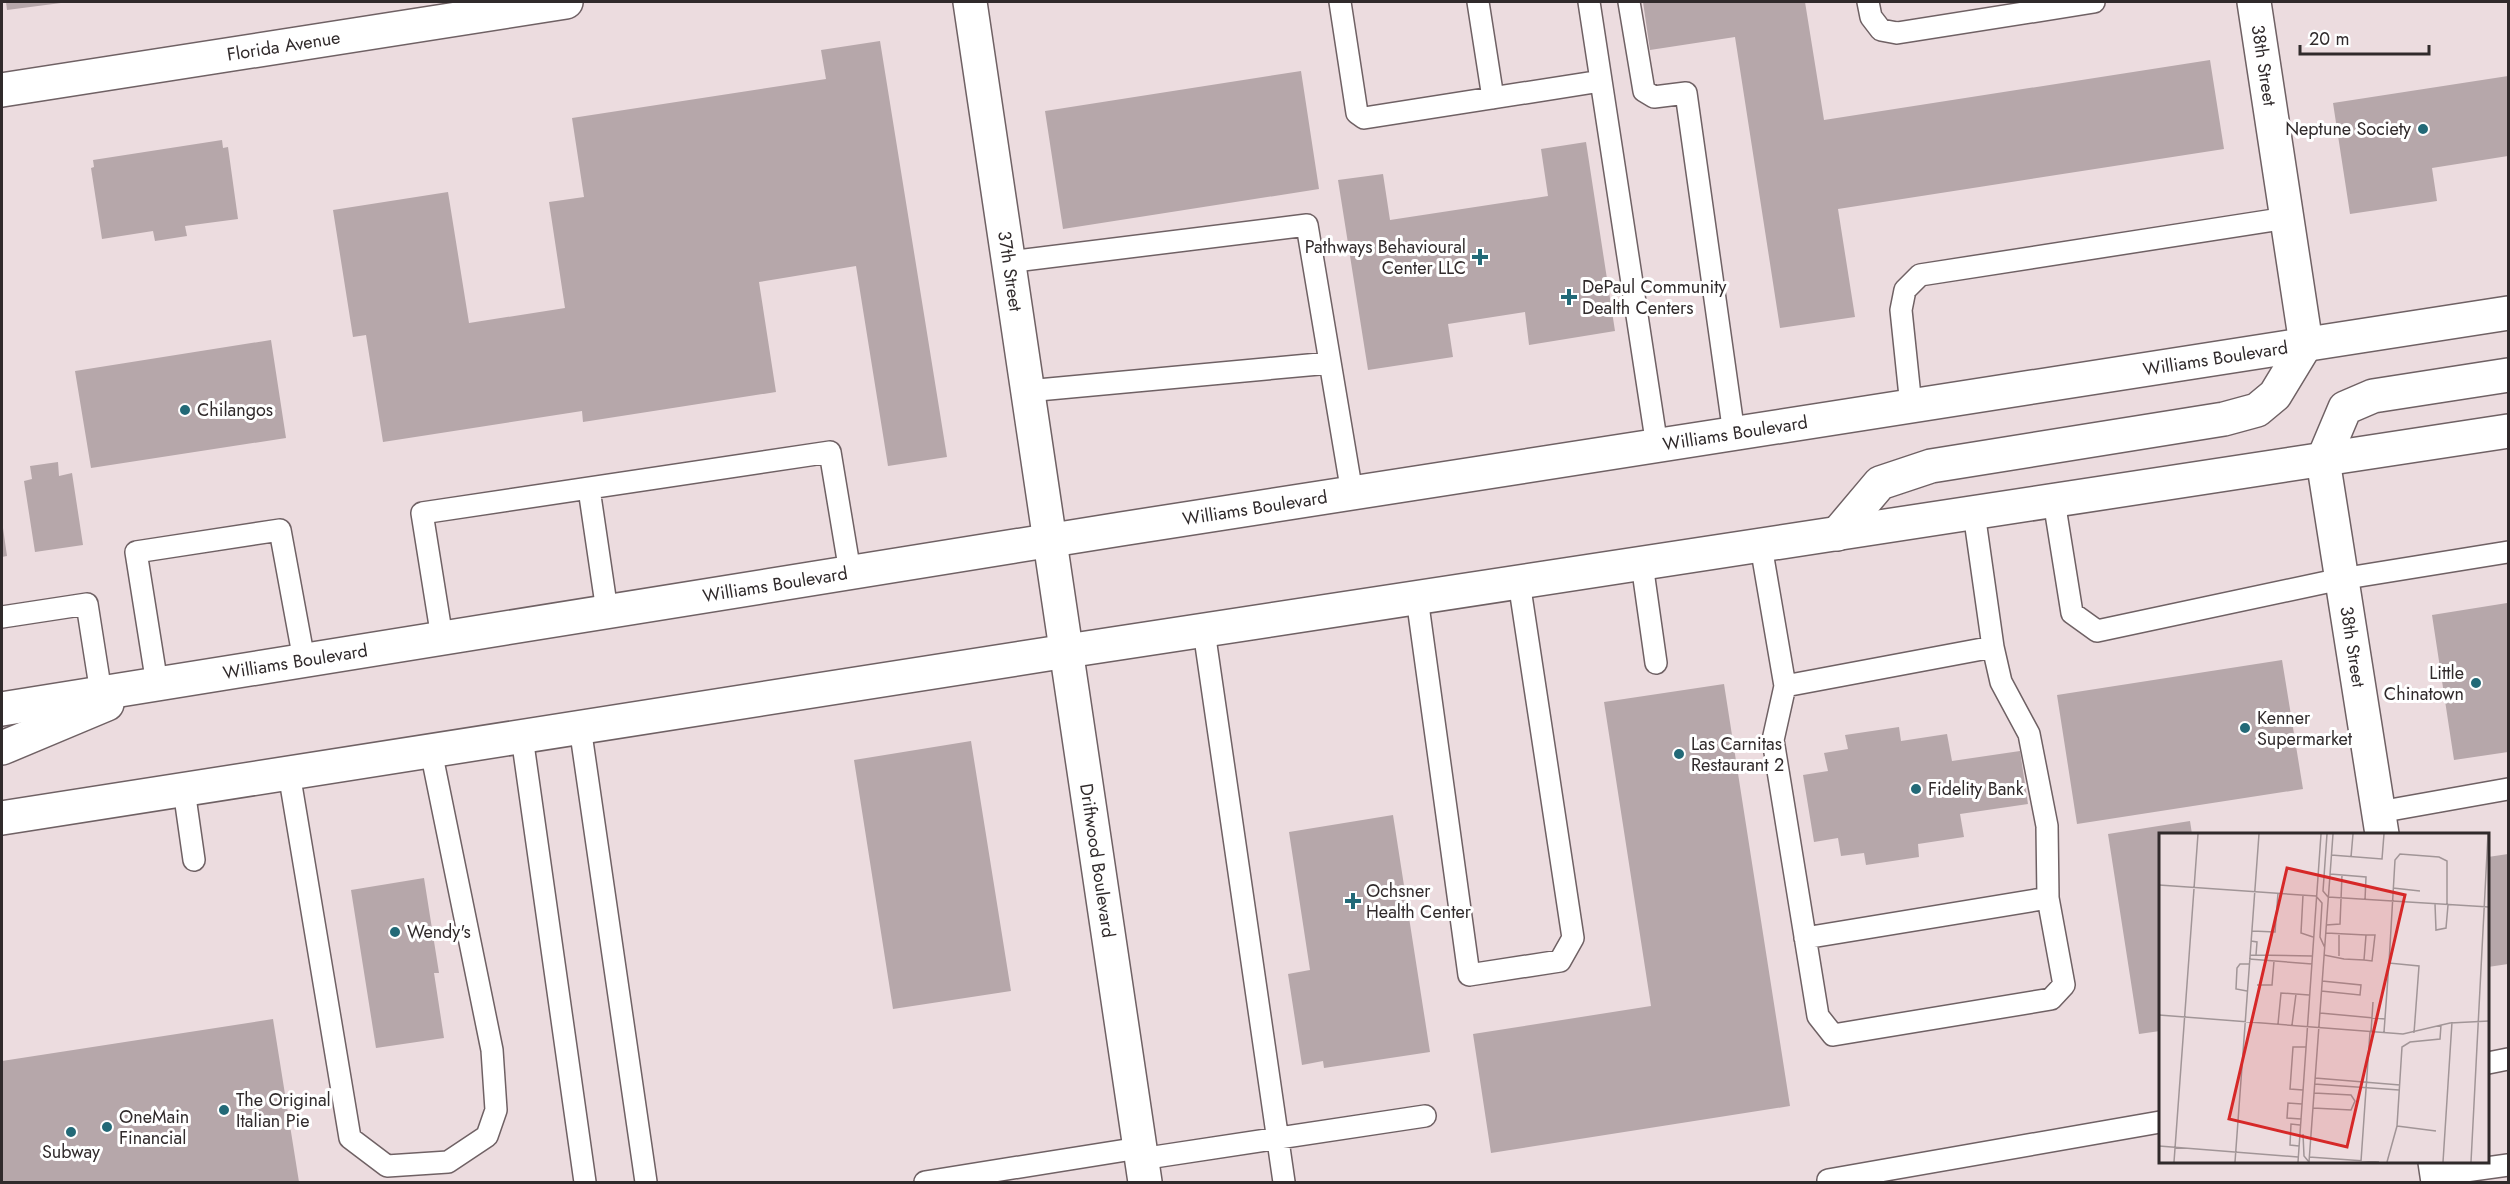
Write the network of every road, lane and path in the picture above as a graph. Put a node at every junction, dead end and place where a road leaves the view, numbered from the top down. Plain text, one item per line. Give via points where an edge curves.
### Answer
1 (566, 2) edge
2 (970, 2) edge
3 (1340, 2) edge
4 (1478, 2) edge
5 (1589, 2) edge
6 (1629, 2) edge
7 (1868, 2) edge
8 (2094, 2) edge
9 (2254, 2) edge
10 (1601, 81) junction
11 (2, 90) edge
12 (1493, 98) junction
13 (2287, 218) junction
14 (1008, 262) junction
15 (2508, 313) edge
16 (2306, 344) junction
17 (1330, 363) junction
18 (2508, 375) edge
19 (1027, 391) junction
20 (1911, 406) junction
21 (2508, 431) edge
22 (1734, 434) junction
23 (1657, 446) junction
24 (2323, 460) junction
25 (589, 489) junction
26 (1352, 493) junction
27 (2054, 501) junction
28 (1974, 513) junction
29 (1837, 534) junction
30 (1049, 540) junction
31 (1761, 546) junction
32 (2508, 552) edge
33 (1642, 564) junction
34 (850, 572) junction
35 (2341, 579) junction
36 (1519, 582) junction
37 (1417, 598) junction
38 (607, 611) junction
39 (2, 617) edge
40 (1204, 631) junction
41 (442, 638) junction
42 (1993, 646) junction
43 (1067, 651) junction
44 (304, 660) junction
45 (1656, 663) dead end
46 (153, 684) junction
47 (1785, 686) junction
48 (101, 693) junction
49 (2, 709) edge
50 (580, 727) junction
51 (522, 737) junction
52 (2, 748) edge
53 (431, 751) junction
54 (290, 773) junction
55 (184, 789) junction
56 (2508, 789) edge
57 (2, 818) edge
58 (2380, 823) edge
59 (194, 860) dead end
60 (2048, 898) junction
61 (1805, 938) junction
62 (2508, 1059) edge
63 (2489, 1063) edge
64 (1425, 1116) dead end
65 (2159, 1122) edge
66 (1277, 1139) junction
67 (1142, 1163) edge
68 (2508, 1165) edge
69 (2437, 1173) edge
70 (585, 1182) edge
71 (646, 1182) edge
72 (925, 1182) edge
73 (1284, 1182) edge
74 (1822, 1182) edge

1 - 11 main road, Florida Avenue
2 - 14 main road, 37th Street
3 - 12 lane via 1357,113 1364,118
4 - 12 lane
5 - 10 lane
6 - 22 lane via 1644,91 1654,97 1686,93
7 - 8 lane via 1871,17 1881,30 1897,33
9 - 13 main road, 38th Street
10 - 12 lane
10 - 23 lane
13 - 16 main road, 38th Street
13 - 20 lane via 1920,275 1905,290 1901,310
14 - 17 lane via 1307,225
14 - 19 main road, 37th Street
15 - 16 main road, Williams Boulevard
16 - 20 main road, Williams Boulevard
16 - 29 main road via 2275,395 2257,410 2224,419 1931,466 1881,483
17 - 19 lane
17 - 26 lane
18 - 24 main road via 2373,396 2345,408
19 - 30 main road, 37th Street
20 - 22 main road, Williams Boulevard
21 - 24 main road
22 - 23 main road, Williams Boulevard
23 - 26 main road, Williams Boulevard
24 - 27 main road
24 - 35 main road, 38th Street
25 - 34 lane via 830,452
25 - 38 lane
25 - 41 lane via 422,513
26 - 30 main road, Williams Boulevard
27 - 28 main road
27 - 35 lane via 2072,613 2097,632
28 - 29 main road
28 - 42 lane
29 - 31 main road
30 - 34 main road, Williams Boulevard
30 - 43 main road, Driftwood Boulevard
31 - 33 main road
31 - 47 lane
32 - 35 lane
33 - 36 main road
33 - 45 lane
34 - 38 main road, Williams Boulevard
35 - 58 main road, 38th Street
36 - 37 main road
36 - 37 lane via 1573,938 1560,961 1469,975
37 - 40 main road
38 - 41 main road, Williams Boulevard
39 - 48 lane via 87,604
40 - 43 main road
40 - 66 lane
41 - 44 main road, Williams Boulevard
42 - 47 lane
42 - 60 lane via 2001,682 2029,734 2047,826
43 - 50 main road
43 - 67 main road, Driftwood Boulevard
44 - 46 main road, Williams Boulevard
44 - 46 lane via 280,530 135,552
46 - 48 main road, Williams Boulevard
46 - 52 main road
47 - 61 lane via 1773,740
48 - 49 main road, Williams Boulevard
50 - 51 main road
50 - 71 lane
51 - 53 main road
51 - 70 lane
53 - 54 main road
53 - 54 lane via 492,1050 496,1110 487,1136 448,1162 387,1166 350,1138
54 - 55 main road
55 - 57 main road
55 - 59 lane
56 - 58 lane
60 - 61 lane
60 - 61 lane via 2064,985 2051,999 1833,1035 1818,1016
62 - 63 lane
64 - 66 lane
65 - 74 lane
66 - 67 lane
66 - 73 lane
67 - 72 lane
68 - 69 lane

